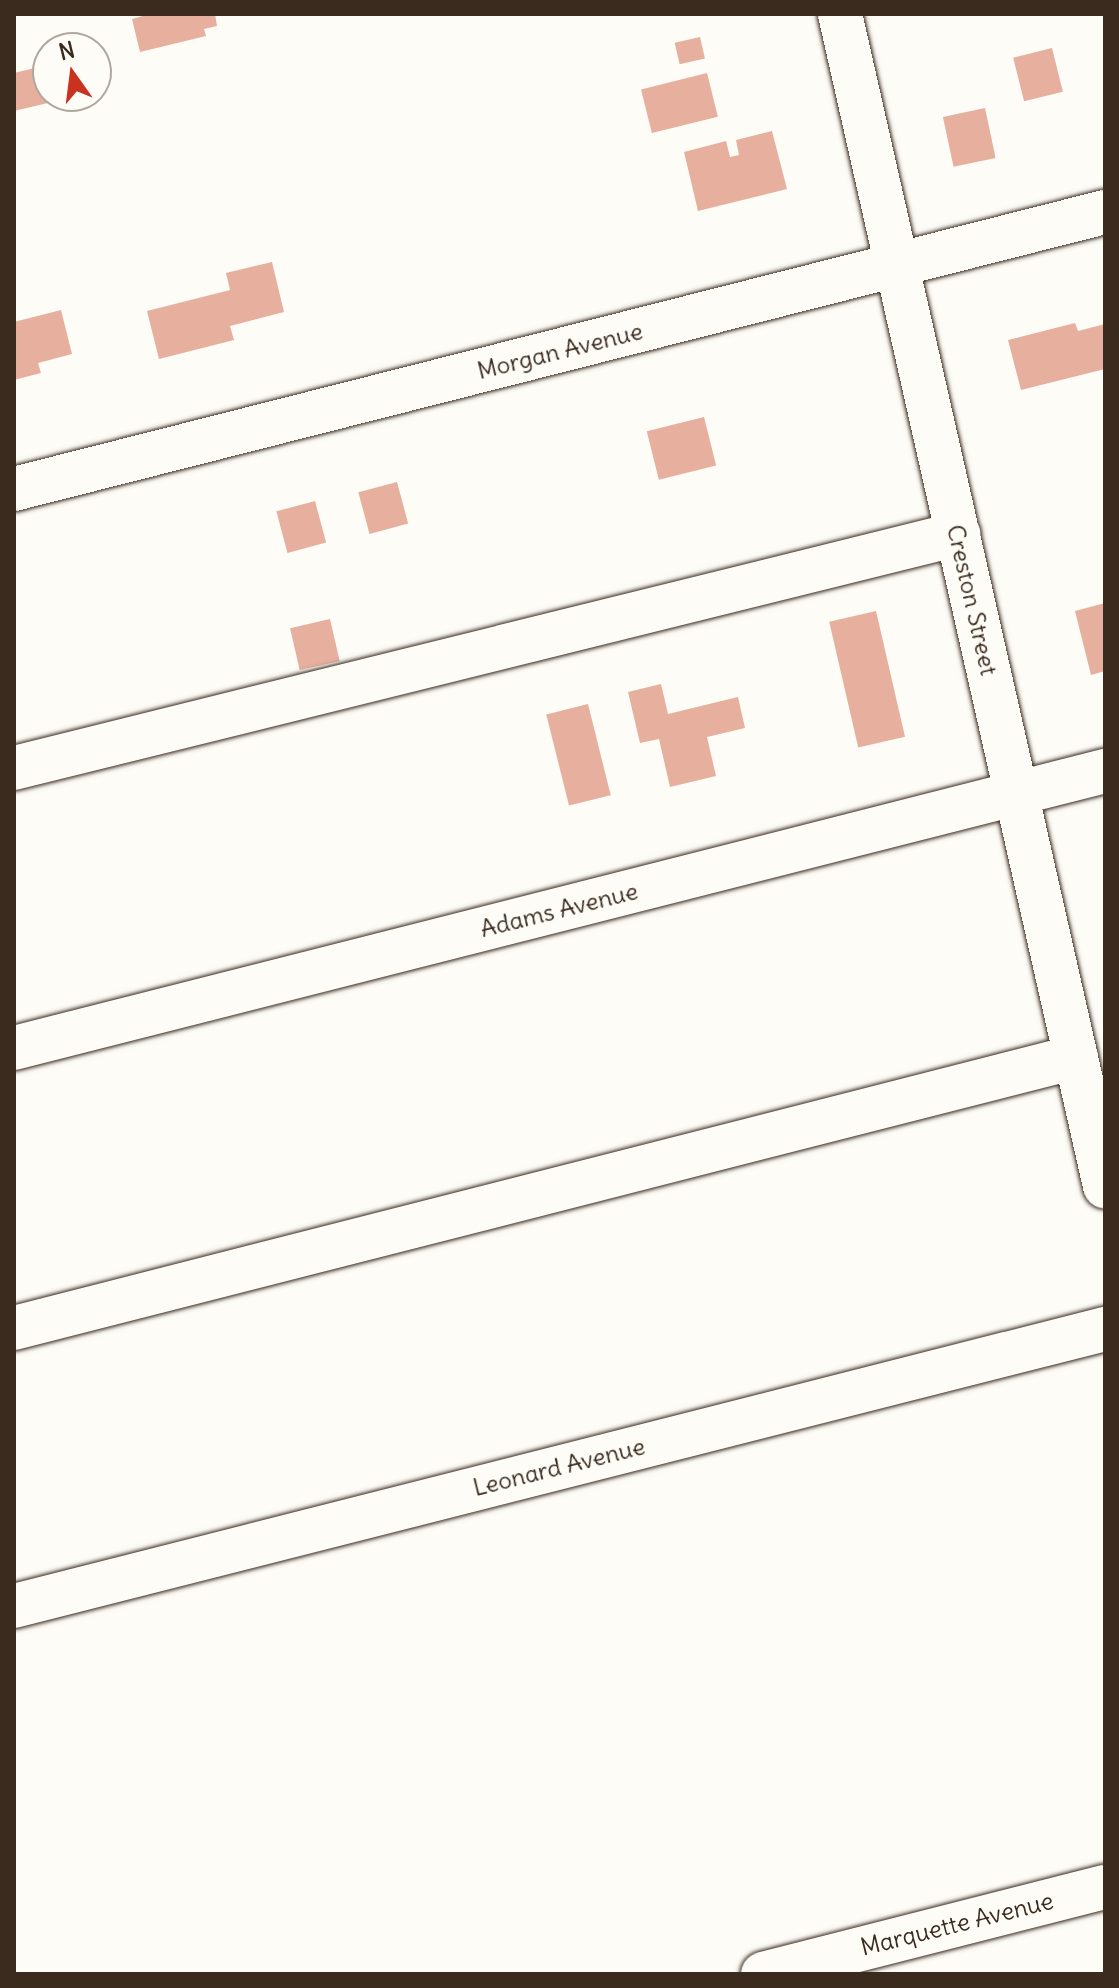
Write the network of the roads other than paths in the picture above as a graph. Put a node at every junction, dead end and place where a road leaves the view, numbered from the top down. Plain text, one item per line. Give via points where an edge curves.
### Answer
1 (840, 14) edge
2 (1105, 212) edge
3 (896, 266) junction
4 (14, 489) edge
5 (958, 534) junction
6 (14, 768) edge
7 (1105, 771) edge
8 (1015, 793) junction
9 (14, 1048) edge
10 (1076, 1057) junction
11 (1105, 1186) edge
12 (14, 1328) edge
13 (1105, 1329) edge
14 (14, 1606) edge
15 (1105, 1887) edge
16 (763, 1974) edge

1 - 3 street, Creston Street
2 - 3 street, Morgan Avenue
3 - 4 street, Morgan Avenue
3 - 5 street, Creston Street
5 - 6 street
5 - 8 street, Creston Street
7 - 8 street, Adams Avenue
8 - 9 street, Adams Avenue
8 - 10 street, Creston Street
10 - 11 street, Creston Street
10 - 12 street
13 - 14 street, Leonard Avenue
15 - 16 street, Marquette Avenue

